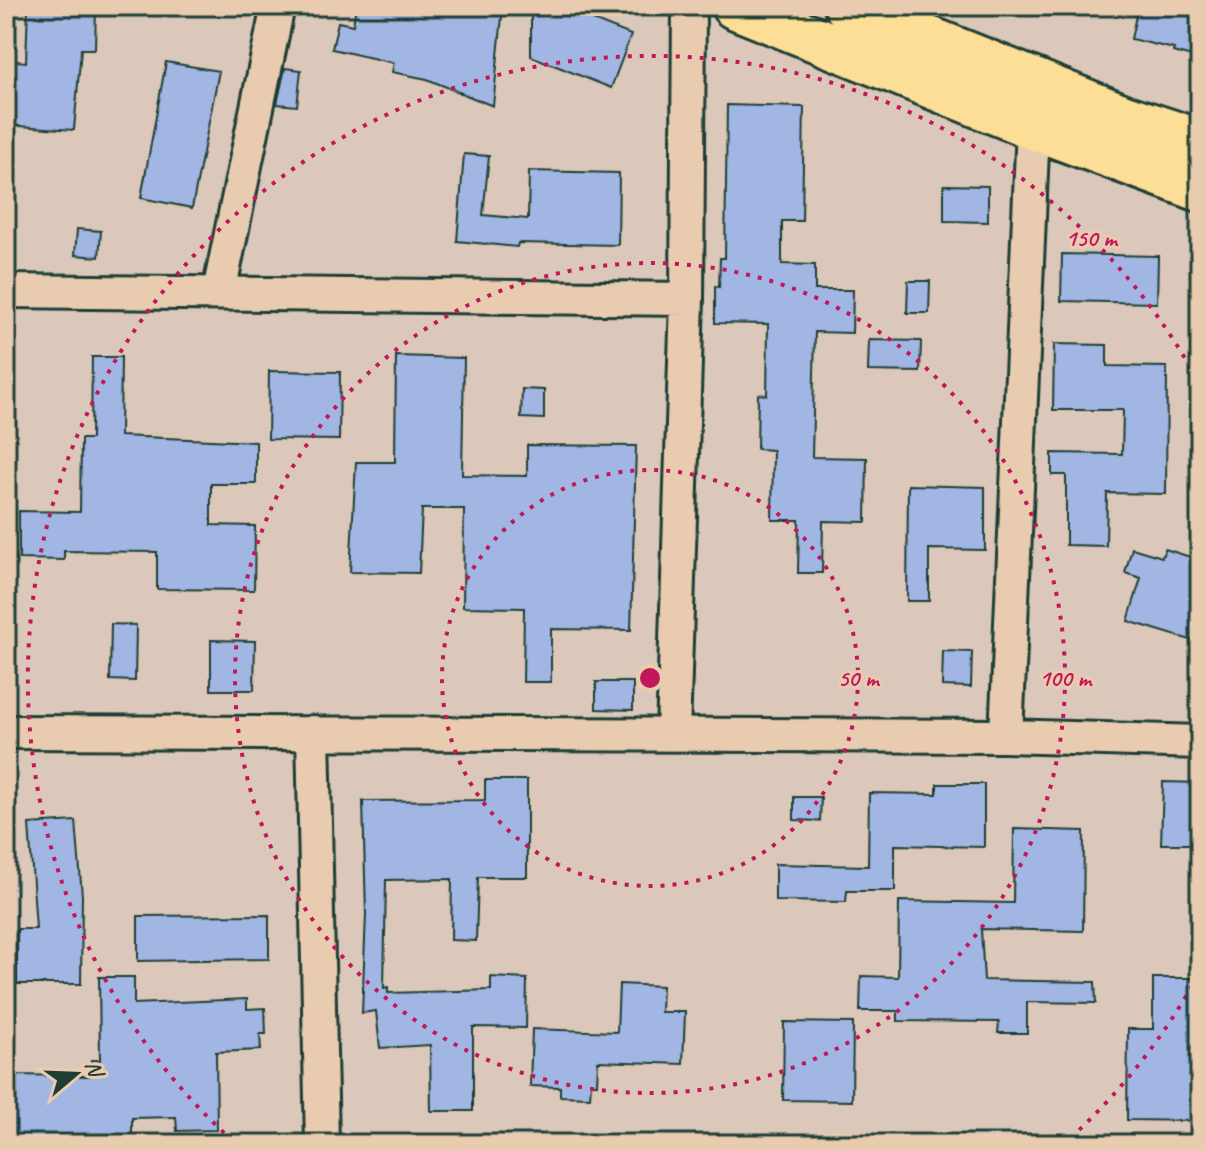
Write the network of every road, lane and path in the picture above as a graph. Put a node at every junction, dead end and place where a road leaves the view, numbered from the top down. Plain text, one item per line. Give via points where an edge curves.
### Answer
1 (278, 6) edge
2 (689, 6) edge
3 (734, 6) edge
4 (847, 6) edge
5 (1033, 127) junction
6 (1200, 142) edge
7 (1200, 189) edge
8 (6, 291) edge
9 (219, 292) junction
10 (687, 299) junction
11 (6, 732) edge
12 (313, 732) junction
13 (673, 734) junction
14 (1006, 736) junction
15 (1200, 742) edge
16 (322, 1144) edge

1 - 9 street
2 - 10 street
3 - 5 main road
4 - 6 main road
5 - 7 main road
5 - 14 street
8 - 9 street
9 - 10 street
10 - 13 street
11 - 12 street
12 - 13 street
12 - 16 street
13 - 14 street
14 - 15 street

